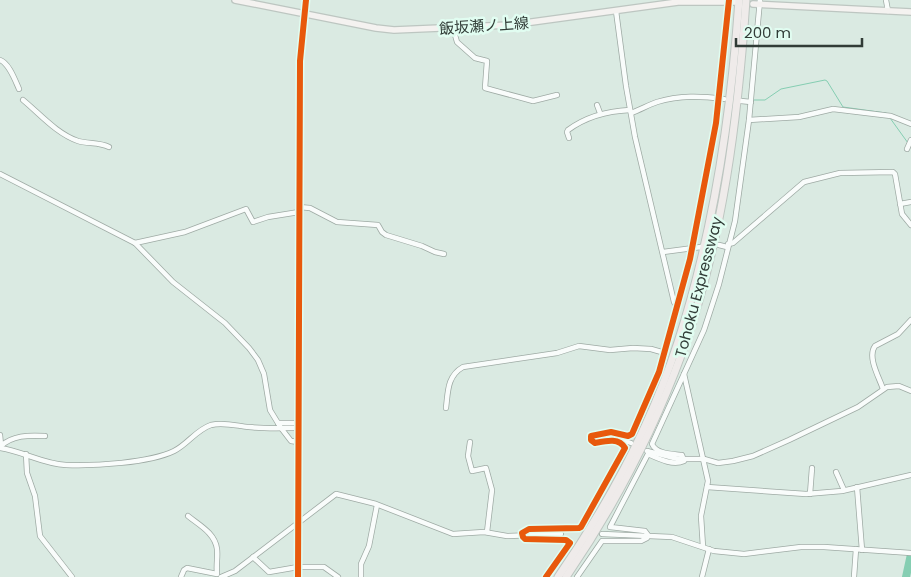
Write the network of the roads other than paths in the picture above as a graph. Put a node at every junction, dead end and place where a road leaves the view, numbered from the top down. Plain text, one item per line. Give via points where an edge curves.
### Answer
1 (235, 0) edge
2 (306, 0) edge
3 (644, 0) edge
4 (886, 0) edge
5 (733, 1) edge
6 (755, 2) edge
7 (644, 7) junction
8 (616, 11) junction
9 (888, 11) junction
10 (911, 12) edge
11 (304, 14) junction
12 (453, 28) junction
13 (0, 60) edge
14 (19, 89) dead end
15 (557, 95) dead end
16 (722, 99) junction
17 (23, 100) dead end
18 (741, 101) dead end
19 (751, 102) junction
20 (597, 105) dead end
21 (630, 111) junction
22 (600, 113) junction
23 (749, 120) junction
24 (911, 124) edge
25 (568, 138) dead end
26 (911, 140) edge
27 (109, 147) dead end
28 (907, 149) dead end
29 (0, 174) edge
30 (911, 202) edge
31 (900, 204) junction
32 (299, 210) junction
33 (911, 225) edge
34 (135, 243) junction
35 (719, 245) dead end
36 (728, 246) junction
37 (701, 247) dead end
38 (692, 248) junction
39 (663, 252) junction
40 (444, 254) dead end
41 (677, 307) junction
42 (911, 320) edge
43 (664, 353) junction
44 (684, 374) junction
45 (883, 389) junction
46 (911, 390) edge
47 (446, 408) dead end
48 (279, 426) junction
49 (298, 426) junction
50 (0, 435) edge
51 (45, 436) dead end
52 (591, 439) junction
53 (298, 442) junction
54 (470, 442) dead end
55 (631, 443) dead end
56 (0, 446) edge
57 (647, 451) dead end
58 (26, 454) junction
59 (684, 459) junction
60 (704, 459) junction
61 (812, 468) dead end
62 (836, 472) dead end
63 (911, 474) edge
64 (707, 487) junction
65 (857, 487) junction
66 (844, 490) junction
67 (810, 494) junction
68 (377, 504) junction
69 (188, 516) dead end
70 (298, 524) junction
71 (487, 532) junction
72 (561, 534) dead end
73 (602, 534) dead end
74 (522, 535) junction
75 (648, 535) junction
76 (706, 548) junction
77 (856, 549) junction
78 (862, 550) junction
79 (910, 553) edge
80 (253, 557) junction
81 (298, 566) junction
82 (219, 576) edge
83 (72, 577) edge
84 (181, 577) edge
85 (298, 577) edge
86 (338, 577) edge
87 (361, 577) edge
88 (546, 577) edge
89 (558, 577) edge
90 (566, 577) edge
91 (578, 577) edge
92 (702, 577) edge
93 (854, 577) edge

1 - 11 main road, 飯坂瀬ノ上線
2 - 11 street
3 - 7 street
4 - 9 street
5 - 7 main road, 飯坂瀬ノ上線
5 - 16 street
5 - 89 highway, Tohoku Expressway via 732,87 720,175 702,260 678,344 648,419 620,476
6 - 9 main road
6 - 19 street
6 - 90 highway, Tohoku Expressway via 741,62 728,168 714,240 690,330 640,453
7 - 8 main road, 飯坂瀬ノ上線
8 - 12 main road, 飯坂瀬ノ上線 via 510,25
8 - 21 street
9 - 10 main road
11 - 12 main road, 飯坂瀬ノ上線 via 394,30
11 - 32 street via 300,61
12 - 15 street via 458,42 475,58 487,62 485,88 533,101
13 - 14 street via 8,66
16 - 21 street via 677,97
16 - 38 street
17 - 27 street via 70,137
18 - 19 street
19 - 23 street
20 - 22 street
21 - 22 street
21 - 39 street
22 - 25 street via 568,130
23 - 24 street via 799,117 833,109 890,116
23 - 36 street via 735,221
26 - 28 street
29 - 34 street
30 - 31 street
31 - 33 street via 903,218
31 - 36 street via 893,172 824,176 801,184
32 - 34 street via 253,222 246,209 185,232
32 - 40 street via 310,208 337,222 378,225 386,235
32 - 49 street
34 - 48 street via 173,282 210,310 249,348 261,368 270,409
35 - 36 street
36 - 44 street via 704,330
37 - 38 street
38 - 39 street
38 - 41 street
39 - 41 street
41 - 43 street
42 - 45 street via 898,334 872,349
43 - 47 street via 651,349 610,350 579,346 556,353 463,367 451,379
43 - 52 street via 632,434 611,432 593,435
44 - 59 street via 652,444 656,449 682,455
44 - 60 street
45 - 46 street via 894,386
45 - 60 street via 858,407 753,456 723,462
48 - 49 street
48 - 53 street via 291,440
48 - 58 street via 218,424 198,432 170,453 120,462 64,465
49 - 53 street
50 - 56 street
51 - 56 street via 22,436
52 - 55 street via 614,436
52 - 74 street via 595,442 617,441 625,448 581,527 529,529
53 - 70 street
54 - 71 street via 468,456 472,471 486,468 492,490
56 - 58 street
57 - 59 street
58 - 83 street via 40,536
59 - 60 street
59 - 75 street via 675,463 648,454 610,527 645,531
60 - 64 street
61 - 67 street
62 - 66 street
63 - 65 street
64 - 67 street
64 - 76 street via 701,516
65 - 66 street
65 - 78 street
66 - 67 street
68 - 70 street via 336,494
68 - 71 street via 453,534
68 - 87 street via 371,539 361,564
69 - 82 street via 210,533 217,549 215,564
70 - 80 street
70 - 81 street
71 - 74 street
72 - 74 street
73 - 75 street
74 - 88 street via 525,540 566,540 570,543
75 - 76 street via 672,536
75 - 91 street via 640,541 602,541
76 - 77 street via 744,554 801,547
76 - 92 street
77 - 78 street
77 - 93 street
78 - 79 street
80 - 81 street via 269,572
80 - 82 street via 235,571
81 - 85 street
81 - 86 street via 324,566
82 - 84 street via 187,568

